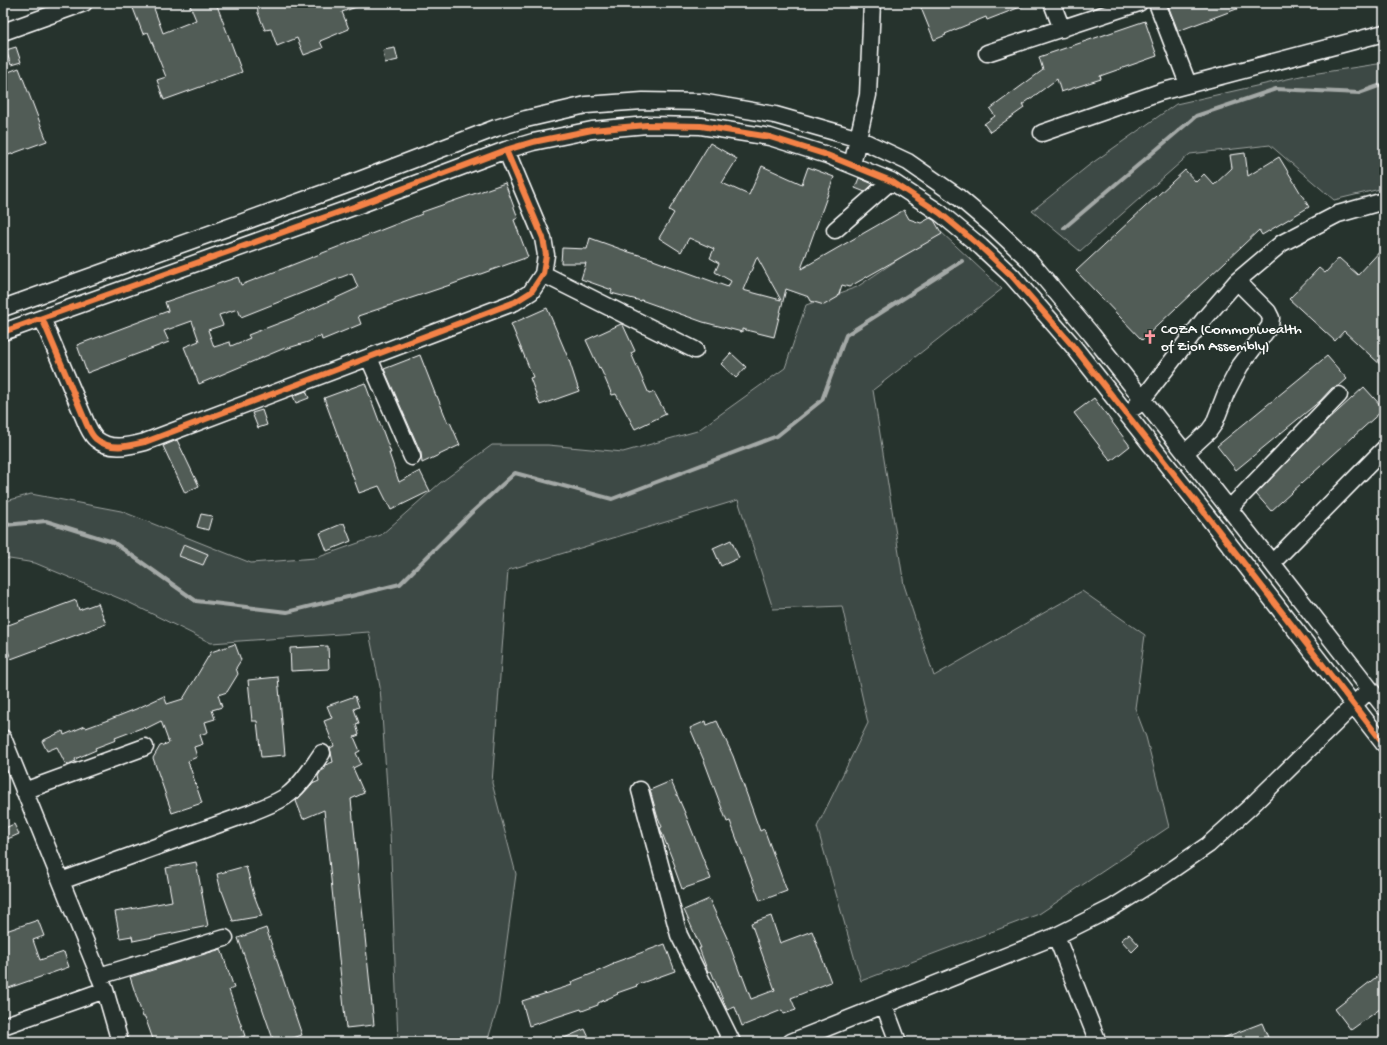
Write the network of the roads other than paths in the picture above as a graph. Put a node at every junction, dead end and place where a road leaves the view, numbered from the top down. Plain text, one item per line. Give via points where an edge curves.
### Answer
1 (84, 3) edge
2 (872, 3) edge
3 (1052, 3) edge
4 (1139, 3) edge
5 (1157, 3) edge
6 (1062, 29) junction
7 (3, 32) edge
8 (1384, 33) edge
9 (987, 54) dead end
10 (1188, 84) junction
11 (1042, 133) dead end
12 (859, 139) junction
13 (506, 150) junction
14 (852, 165) junction
15 (891, 181) junction
16 (1384, 201) edge
17 (835, 230) dead end
18 (543, 274) junction
19 (1237, 281) junction
20 (3, 308) edge
21 (42, 318) junction
22 (3, 332) edge
23 (695, 350) dead end
24 (369, 358) junction
25 (1338, 395) dead end
26 (1142, 400) junction
27 (1127, 415) junction
28 (1384, 449) edge
29 (1184, 453) junction
30 (412, 457) dead end
31 (1230, 509) junction
32 (1272, 563) junction
33 (1370, 688) junction
34 (1354, 706) junction
35 (1384, 707) edge
36 (3, 740) edge
37 (1384, 744) edge
38 (145, 747) dead end
39 (322, 752) dead end
40 (640, 790) dead end
41 (24, 791) junction
42 (61, 881) junction
43 (1056, 936) junction
44 (225, 938) dead end
45 (102, 983) junction
46 (884, 1005) junction
47 (3, 1026) edge
48 (120, 1042) edge
49 (732, 1042) edge
50 (791, 1042) edge
51 (898, 1042) edge
52 (1098, 1042) edge

1 - 7 street
2 - 12 street via 868,95
3 - 6 street
4 - 6 street
5 - 10 street
6 - 9 street
8 - 10 street
10 - 11 street
12 - 14 street
12 - 20 street via 775,115 701,102 643,101 586,104 496,128 349,184
12 - 26 street via 908,162 956,196 996,229 1029,260 1092,334
13 - 14 street via 592,130 647,125 701,126 770,137 827,154
13 - 18 street via 543,238 546,255
13 - 21 street via 359,206
14 - 15 street
15 - 17 street
15 - 27 street via 940,214 1012,276 1073,346
16 - 19 street via 1338,214 1282,243
18 - 23 street
18 - 24 street via 531,292 515,302
19 - 26 street
19 - 29 street via 1268,312 1270,326 1240,366 1214,424
21 - 22 street
21 - 24 street via 87,425 95,438 108,445 123,447 145,442
24 - 30 street
25 - 31 street
26 - 27 street
26 - 29 street
27 - 34 street
28 - 32 street
29 - 31 street
31 - 32 street
32 - 33 street
33 - 34 street
33 - 35 street
34 - 37 street
34 - 43 street via 1208,845 1112,908
36 - 41 street
38 - 41 street
39 - 42 street via 301,782 279,800 250,813
40 - 49 street via 679,935
41 - 42 street
42 - 45 street
43 - 46 street
43 - 52 street
44 - 45 street
45 - 47 street
45 - 48 street
46 - 50 street
46 - 51 street

